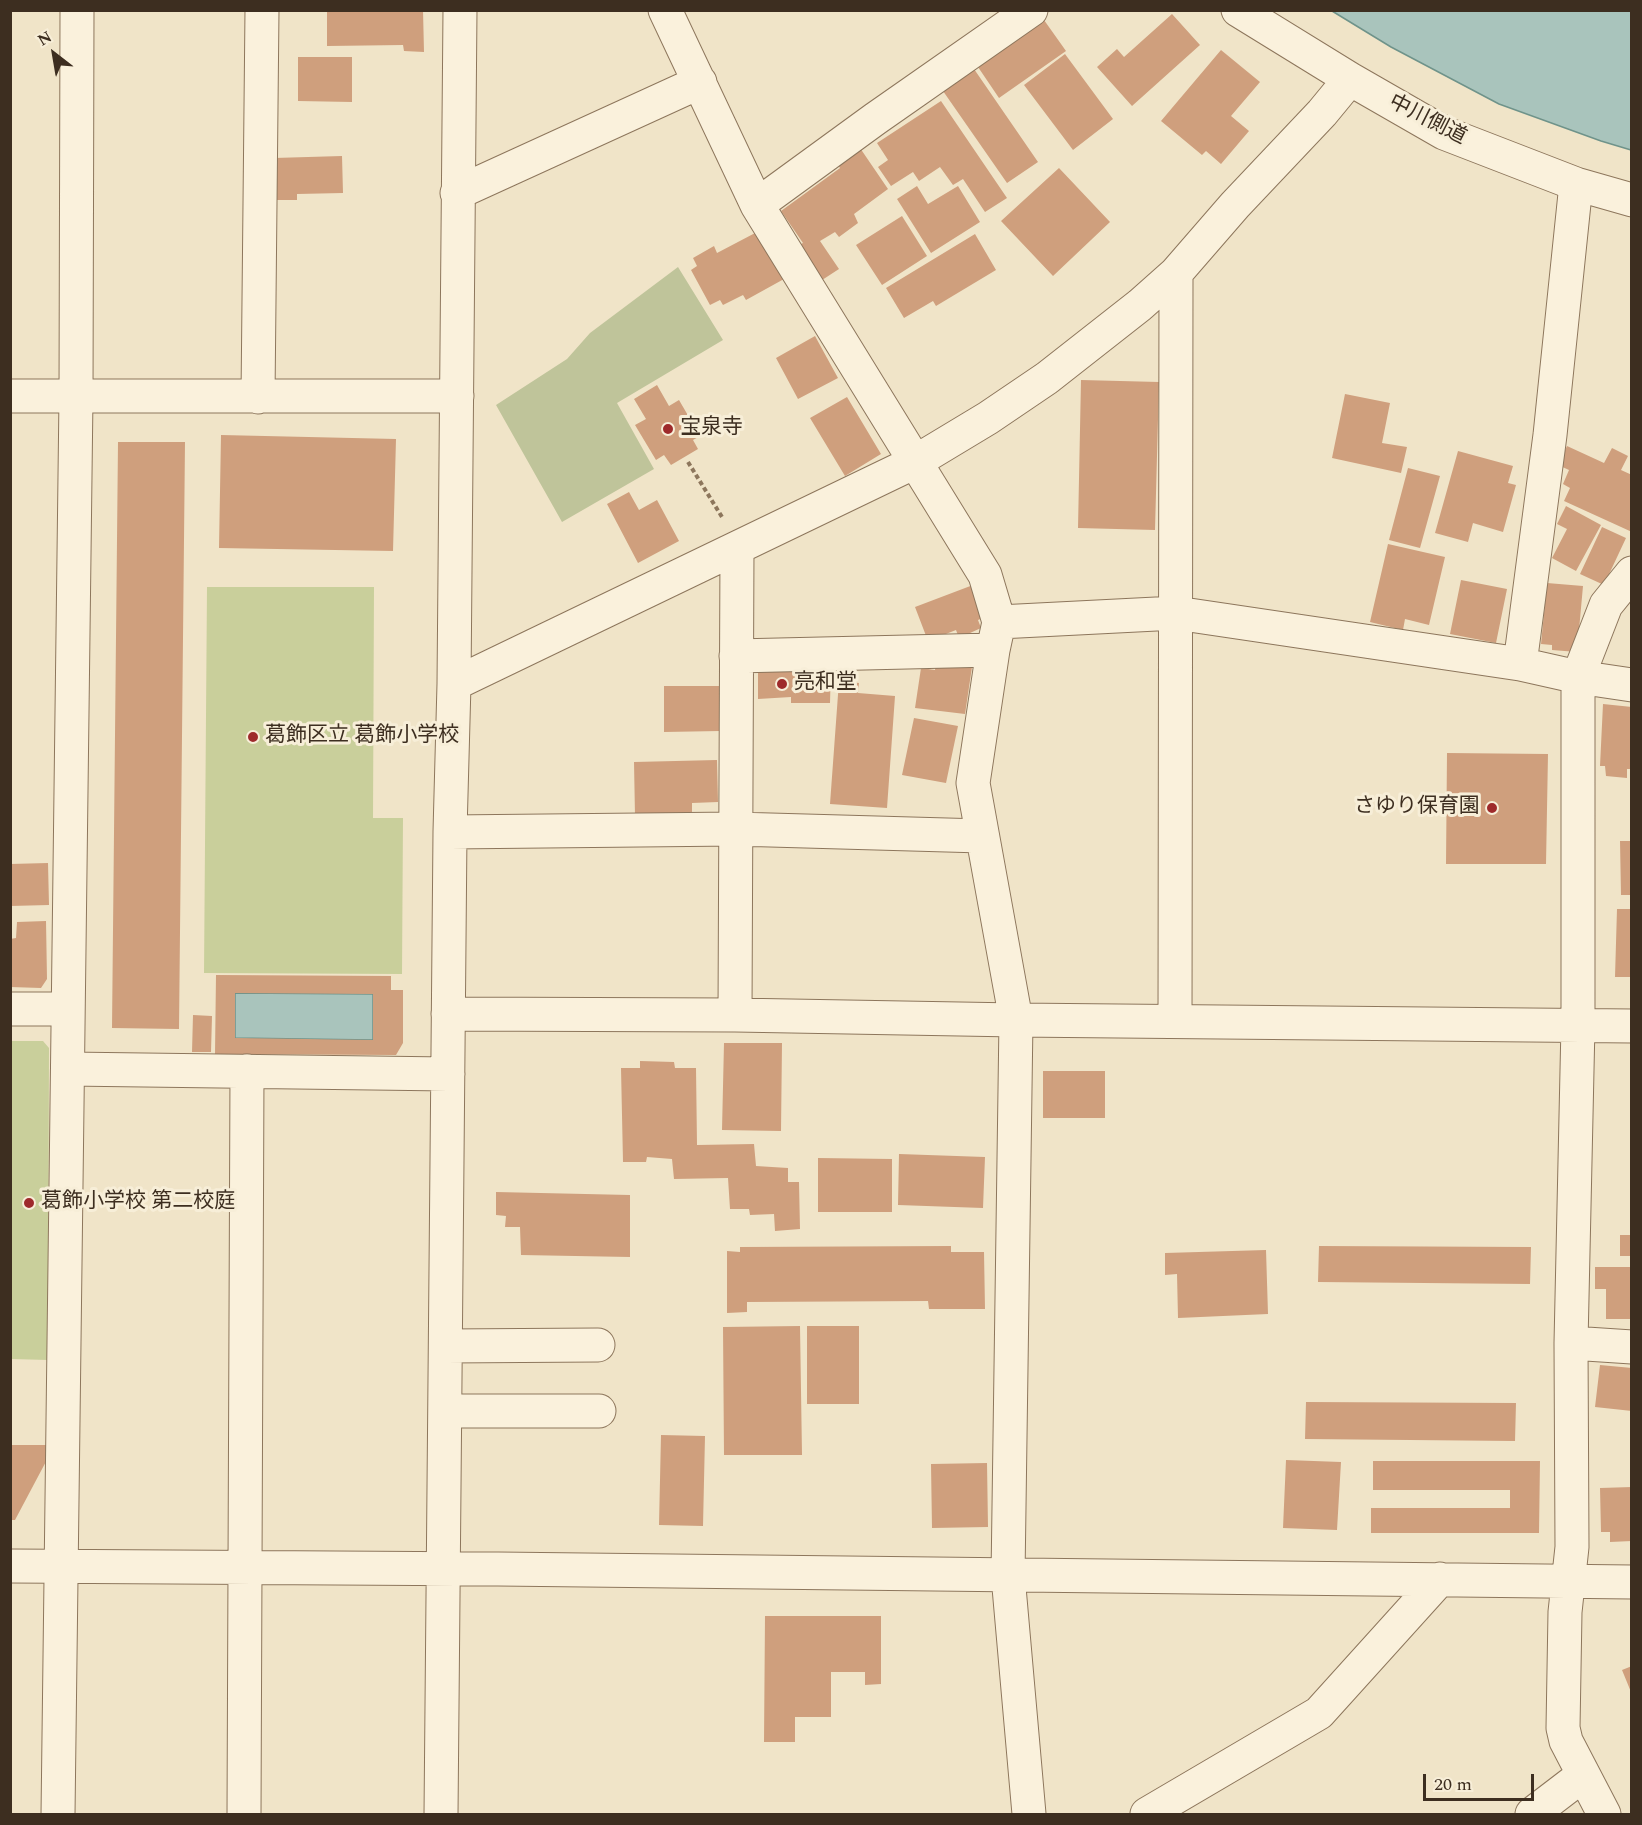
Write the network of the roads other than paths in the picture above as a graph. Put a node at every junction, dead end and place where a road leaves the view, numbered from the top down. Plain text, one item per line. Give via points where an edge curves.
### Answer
1 (77, 10) edge
2 (262, 10) edge
3 (459, 10) edge
4 (665, 10) edge
5 (1031, 10) edge
6 (1238, 10) edge
7 (1350, 79) junction
8 (700, 82) junction
9 (1576, 184) junction
10 (458, 193) junction
11 (1632, 200) edge
12 (757, 205) junction
13 (1176, 273) junction
14 (10, 396) edge
15 (456, 396) junction
16 (76, 397) junction
17 (258, 397) junction
18 (915, 462) junction
19 (739, 548) junction
20 (1632, 573) edge
21 (1176, 613) junction
22 (996, 636) junction
23 (736, 656) junction
24 (1520, 664) junction
25 (1578, 677) junction
26 (454, 684) junction
27 (1632, 685) edge
28 (735, 829) junction
29 (450, 832) junction
30 (982, 836) junction
31 (10, 1009) edge
32 (68, 1009) junction
33 (448, 1014) junction
34 (735, 1015) junction
35 (1016, 1020) junction
36 (1175, 1021) junction
37 (1578, 1025) junction
38 (1632, 1026) edge
39 (68, 1069) junction
40 (247, 1071) junction
41 (448, 1074) junction
42 (1571, 1343) junction
43 (598, 1345) dead end
44 (446, 1346) junction
45 (1632, 1347) edge
46 (445, 1411) junction
47 (599, 1411) dead end
48 (10, 1566) edge
49 (62, 1567) junction
50 (246, 1568) junction
51 (443, 1569) junction
52 (1008, 1576) junction
53 (1440, 1579) junction
54 (1567, 1581) junction
55 (1632, 1582) edge
56 (1583, 1775) junction
57 (58, 1815) edge
58 (244, 1815) edge
59 (441, 1815) edge
60 (1029, 1815) edge
61 (1147, 1815) edge
62 (1532, 1815) edge
63 (1604, 1815) edge

1 - 16 street
2 - 17 street
3 - 10 street
4 - 8 street
5 - 12 street
6 - 7 street, 中川側道
7 - 9 street, 中川側道 via 1444,133
7 - 13 street
8 - 10 street
8 - 12 street
9 - 11 street, 中川側道
9 - 24 street via 1550,435
10 - 15 street
12 - 18 street
13 - 18 street via 1047,378
13 - 21 street
14 - 16 street
15 - 17 street
15 - 26 street
16 - 17 street
16 - 32 street
18 - 19 street
18 - 22 street via 985,575
19 - 23 street
19 - 26 street
20 - 25 street via 1605,605
21 - 22 street
21 - 24 street
21 - 36 street
22 - 23 street
22 - 30 street via 973,783
23 - 28 street
24 - 25 street
25 - 27 street
25 - 37 street
26 - 29 street
28 - 29 street
28 - 30 street
28 - 34 street
29 - 33 street
30 - 35 street
31 - 32 street
32 - 39 street
33 - 34 street
33 - 41 street
34 - 35 street
35 - 36 street
35 - 52 street
36 - 37 street
37 - 38 street
37 - 42 street
39 - 40 street
39 - 49 street
40 - 41 street
40 - 50 street
41 - 44 street
42 - 45 street
42 - 54 street via 1572,1547
43 - 44 street
44 - 46 street
46 - 47 street
46 - 51 street
48 - 49 street
49 - 50 street
49 - 57 street
50 - 51 street
50 - 58 street
51 - 52 street
51 - 59 street
52 - 53 street
52 - 60 street
53 - 54 street
53 - 61 street via 1319,1713
54 - 55 street
54 - 56 street via 1563,1728
56 - 62 street
56 - 63 street

